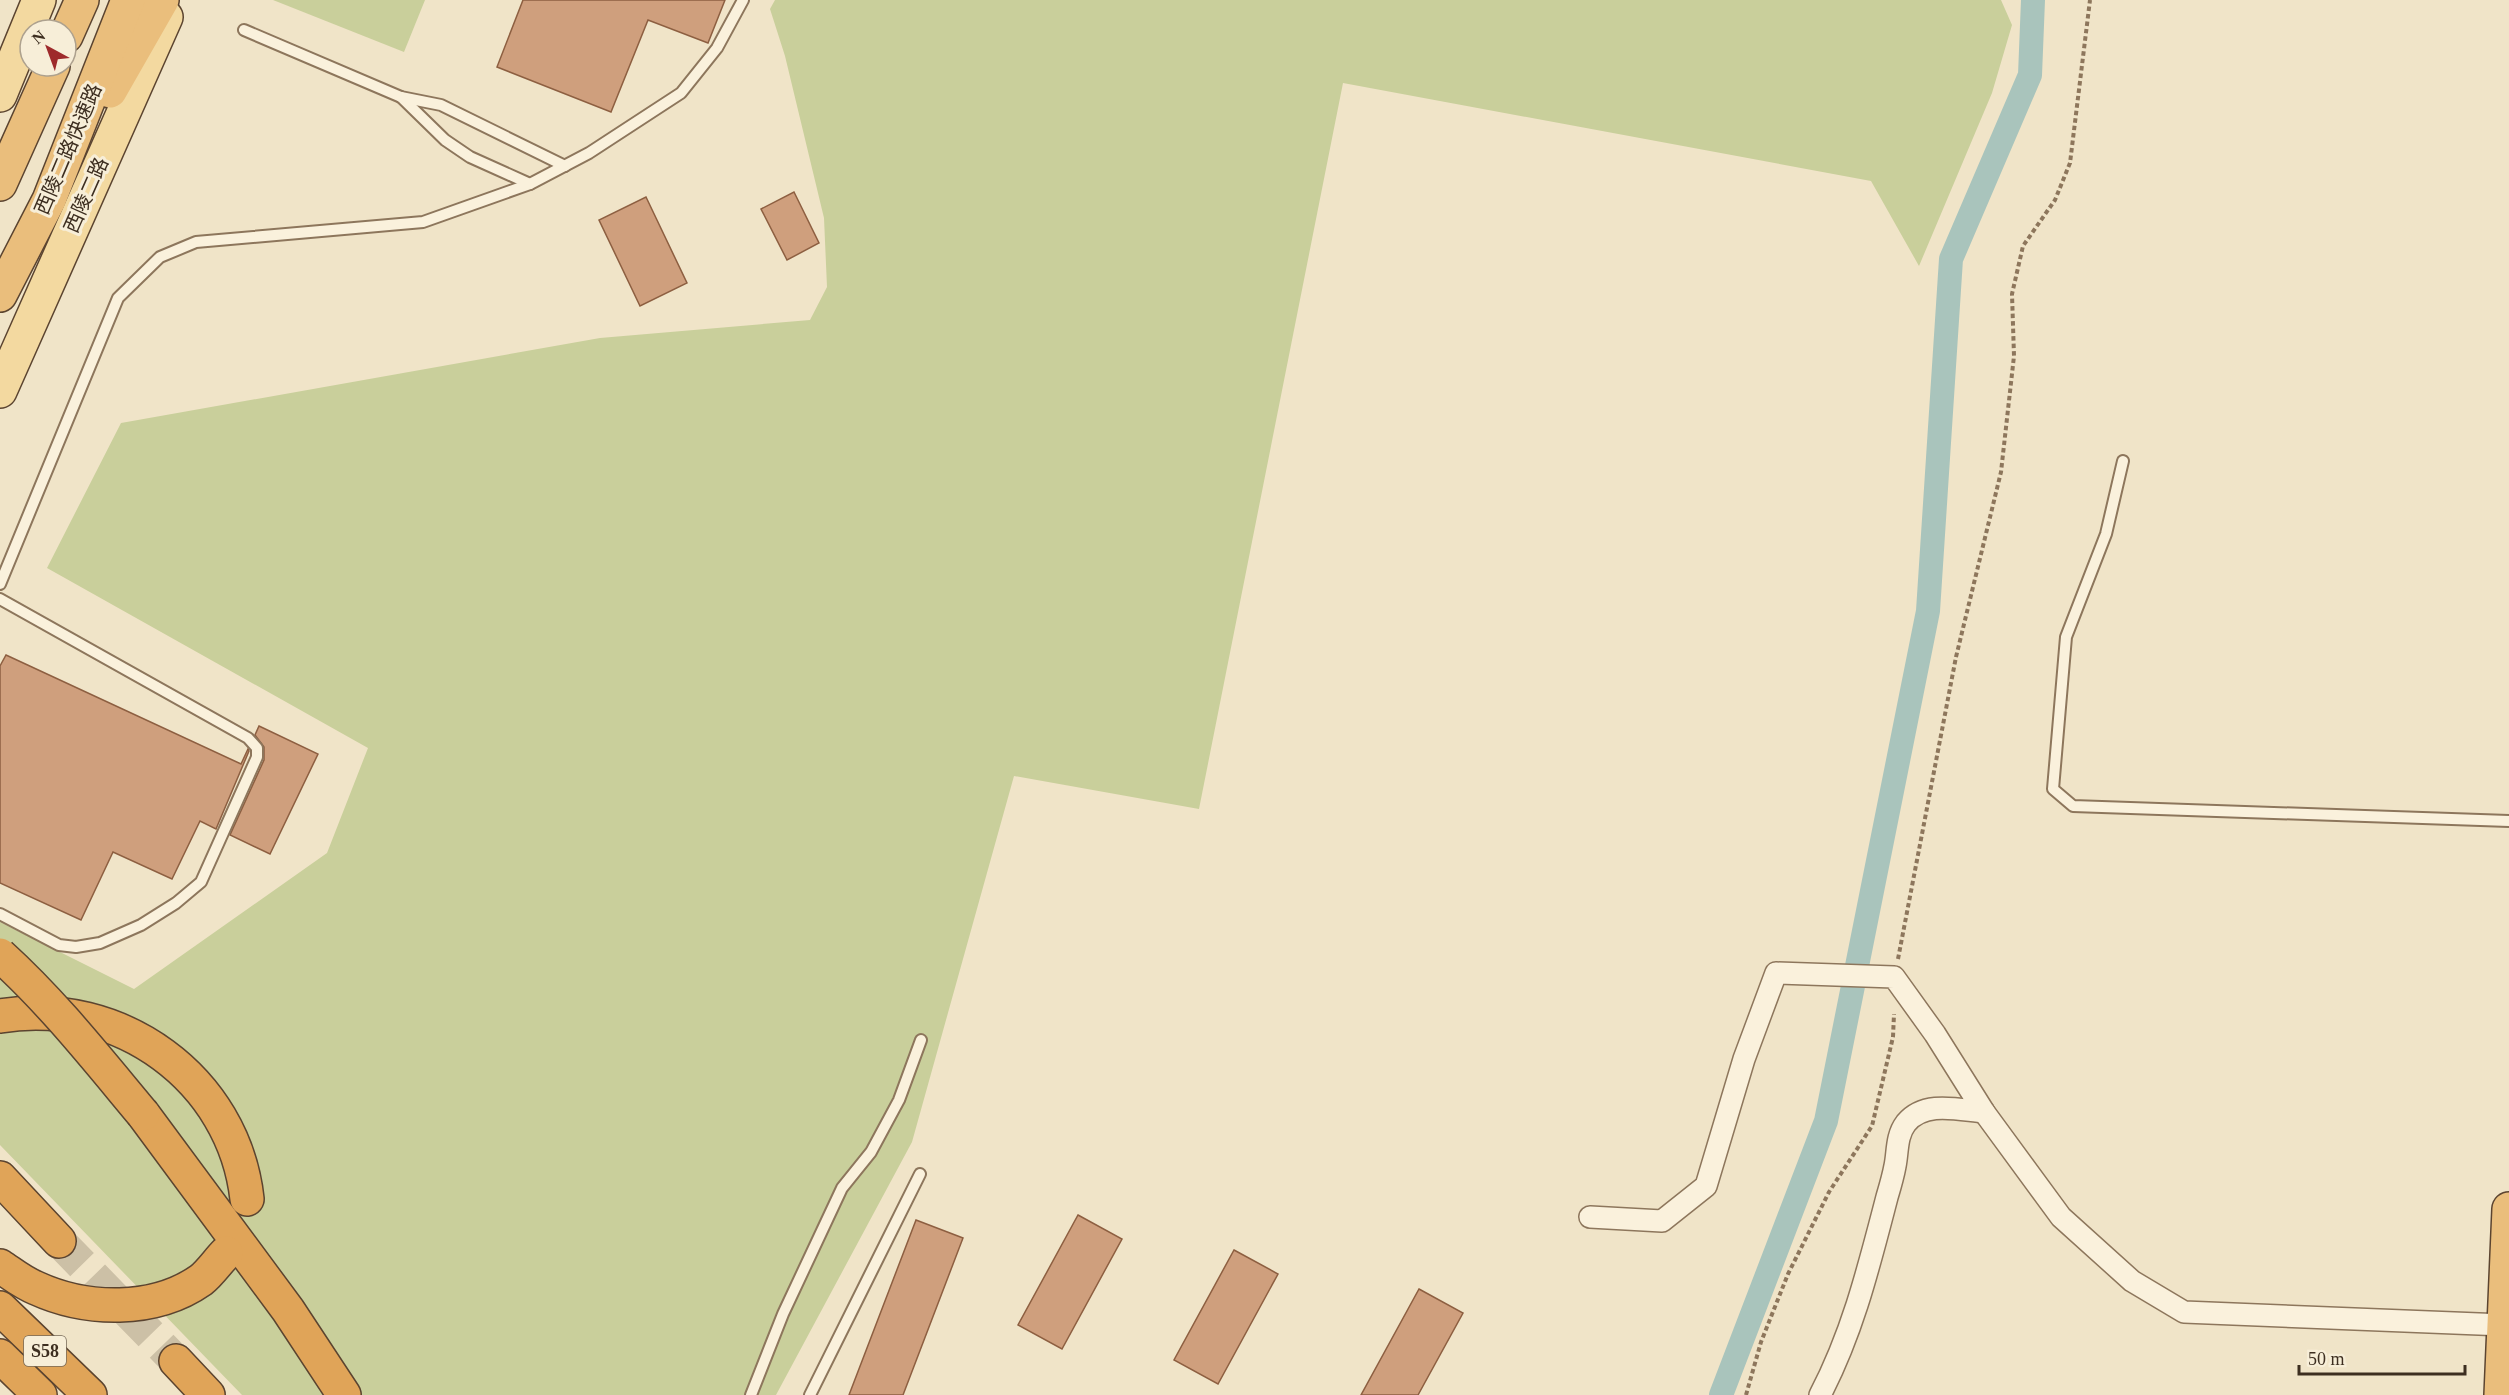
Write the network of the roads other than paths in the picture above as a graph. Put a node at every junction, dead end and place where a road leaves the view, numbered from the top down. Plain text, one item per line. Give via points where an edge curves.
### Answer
1 (39, 0) edge
2 (82, 0) edge
3 (128, 0) edge
4 (162, 0) edge
5 (174, 0) edge
6 (743, 0) edge
7 (74, 18) edge
8 (244, 30) dead end
9 (48, 78) edge
10 (0, 95) edge
11 (401, 97) junction
12 (565, 166) junction
13 (0, 184) edge
14 (530, 184) junction
15 (49, 200) junction
16 (0, 294) edge
17 (0, 391) edge
18 (2123, 461) dead end
19 (7, 569) junction
20 (0, 584) edge
21 (0, 599) edge
22 (17, 609) junction
23 (0, 612) edge
24 (2509, 821) edge
25 (0, 914) edge
26 (0, 955) edge
27 (0, 1016) edge
28 (921, 1040) dead end
29 (1984, 1112) junction
30 (920, 1174) dead end
31 (0, 1178) edge
32 (247, 1199) dead end
33 (2509, 1209) edge
34 (1590, 1217) dead end
35 (59, 1241) tunnel mouth
36 (226, 1253) dead end
37 (0, 1266) edge
38 (0, 1308) edge
39 (2504, 1325) junction
40 (0, 1356) edge
41 (176, 1361) tunnel mouth
42 (40, 1395) edge
43 (90, 1395) edge
44 (208, 1395) edge
45 (344, 1395) edge
46 (750, 1395) edge
47 (810, 1395) edge
48 (1820, 1395) edge
49 (2501, 1395) edge

1 - 10 main road
2 - 7 highway
3 - 15 highway, 西陵二路快速路
4 - 15 highway
5 - 17 main road, 西陵二路
6 - 12 lane via 717,48 681,93
8 - 11 lane
9 - 13 highway
11 - 12 lane via 441,105
11 - 14 lane via 445,140 470,157
12 - 14 lane
14 - 19 lane via 423,222 196,242 160,257 118,298
15 - 16 highway, 西陵二路快速路
18 - 24 lane via 2106,534 2066,637 2053,789 2073,806
19 - 20 lane
19 - 22 lane via 5,589
21 - 22 lane
22 - 23 lane
22 - 25 lane via 248,738 257,748 257,757 201,882 141,925 100,943 76,947 59,945
26 - 45 highway, bridge via 82,1040 143,1114 282,1300
27 - 32 highway via 81,1018 149,1044 178,1065 204,1093 230,1132 244,1174
28 - 46 lane via 899,1100 871,1152 842,1188
29 - 34 street via 1894,977 1776,972 1744,1059 1706,1186 1662,1221
29 - 39 street via 2061,1217 2132,1281 2184,1312
29 - 48 street via 1941,1108 1923,1111 1907,1122 1899,1136 1896,1164 1858,1306
30 - 47 lane
31 - 35 highway
33 - 39 highway
36 - 37 highway via 202,1279 177,1293 141,1303 90,1305 36,1288
38 - 43 highway, S58
39 - 49 highway
40 - 42 highway, S58
41 - 44 highway

